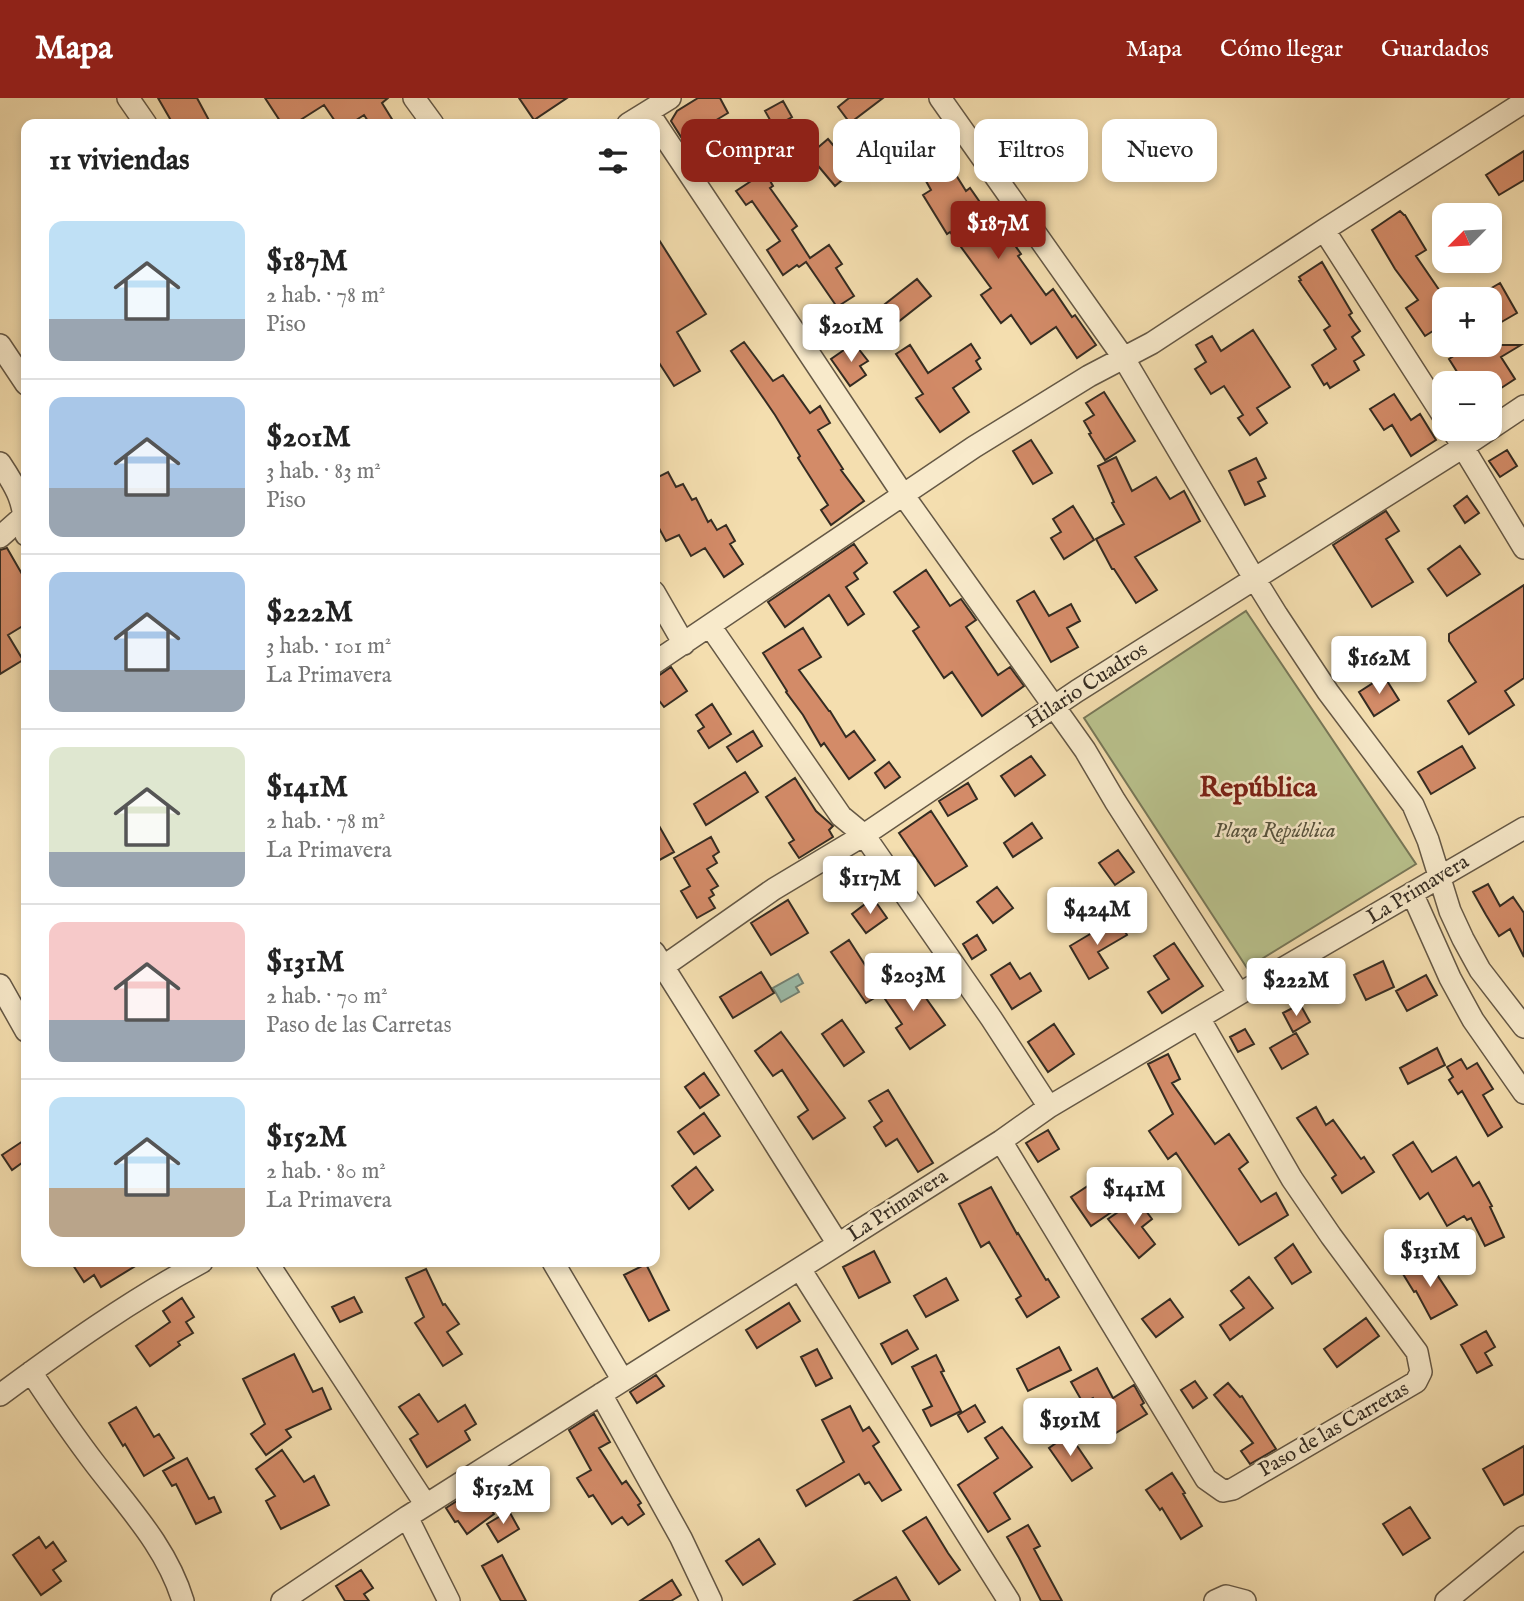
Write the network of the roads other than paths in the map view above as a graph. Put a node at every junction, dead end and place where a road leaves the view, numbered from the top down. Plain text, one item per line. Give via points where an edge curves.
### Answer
1 (128, 98) edge
2 (414, 98) edge
3 (670, 98) edge
4 (940, 98) edge
5 (1518, 106) edge
6 (648, 112) junction
7 (143, 119) edge
8 (429, 119) edge
9 (636, 119) edge
10 (653, 119) edge
11 (1524, 128) edge
12 (660, 130) edge
13 (1324, 230) junction
14 (0, 345) edge
15 (1123, 357) junction
16 (21, 376) edge
17 (1432, 398) edge
18 (1524, 406) edge
19 (1502, 417) edge
20 (1453, 441) edge
21 (1459, 441) edge
22 (0, 463) edge
23 (904, 496) junction
24 (21, 502) edge
25 (21, 524) edge
26 (0, 537) edge
27 (1524, 548) edge
28 (1254, 578) junction
29 (660, 602) edge
30 (710, 626) junction
31 (684, 644) junction
32 (660, 659) edge
33 (1054, 707) junction
34 (1524, 828) edge
35 (864, 835) junction
36 (1439, 877) junction
37 (1412, 893) junction
38 (660, 963) edge
39 (660, 967) edge
40 (0, 985) edge
41 (1239, 994) junction
42 (1199, 1018) junction
43 (21, 1022) edge
44 (1524, 1027) edge
45 (1524, 1093) edge
46 (1049, 1107) junction
47 (1001, 1141) junction
48 (838, 1244) junction
49 (270, 1267) edge
50 (556, 1267) edge
51 (169, 1269) edge
52 (800, 1269) junction
53 (31, 1372) junction
54 (622, 1379) junction
55 (601, 1394) junction
56 (0, 1395) edge
57 (426, 1505) junction
58 (407, 1517) junction
59 (1524, 1537) edge
60 (183, 1601) edge
61 (282, 1601) edge
62 (449, 1601) edge
63 (710, 1601) edge
64 (1009, 1601) edge
65 (1215, 1601) edge
66 (1245, 1601) edge
67 (1446, 1601) edge

1 - 7 street
2 - 8 street
3 - 6 street
4 - 15 street
5 - 11 street
5 - 13 street
6 - 9 street
6 - 10 street
12 - 23 street
13 - 15 street via 1152,343
13 - 17 street
14 - 16 street
15 - 23 street via 974,447
15 - 28 street
18 - 19 street, Hilario Cuadros
20 - 28 street, Hilario Cuadros
21 - 27 street
22 - 24 street
23 - 30 street
23 - 33 street
25 - 26 street
28 - 33 street, Hilario Cuadros
28 - 36 street via 1328,692 1413,805
29 - 31 street
30 - 31 street
30 - 35 street via 841,816
31 - 32 street
33 - 35 street, Hilario Cuadros
33 - 41 street
34 - 36 street, La Primavera
35 - 38 street, Hilario Cuadros
35 - 46 street
36 - 37 street, La Primavera
36 - 44 street via 1462,939
37 - 41 street, La Primavera
37 - 45 street via 1473,1020
39 - 48 street
40 - 43 street
41 - 42 street, La Primavera
42 - 46 street, La Primavera
42 - 47 street, Paso de las Carretas via 1292,1179 1417,1352 1421,1372 1416,1382 1223,1491 1206,1479
46 - 47 street, La Primavera
47 - 48 street, La Primavera
48 - 52 street, La Primavera
49 - 57 street
50 - 54 street
51 - 53 street
52 - 54 street, La Primavera
52 - 64 street
53 - 56 street
53 - 60 street via 157,1544
54 - 55 street, La Primavera
55 - 57 street, La Primavera
55 - 63 street via 681,1538
57 - 58 street, La Primavera
58 - 61 street, La Primavera
58 - 62 street
59 - 67 street
65 - 66 street via 1226,1597

